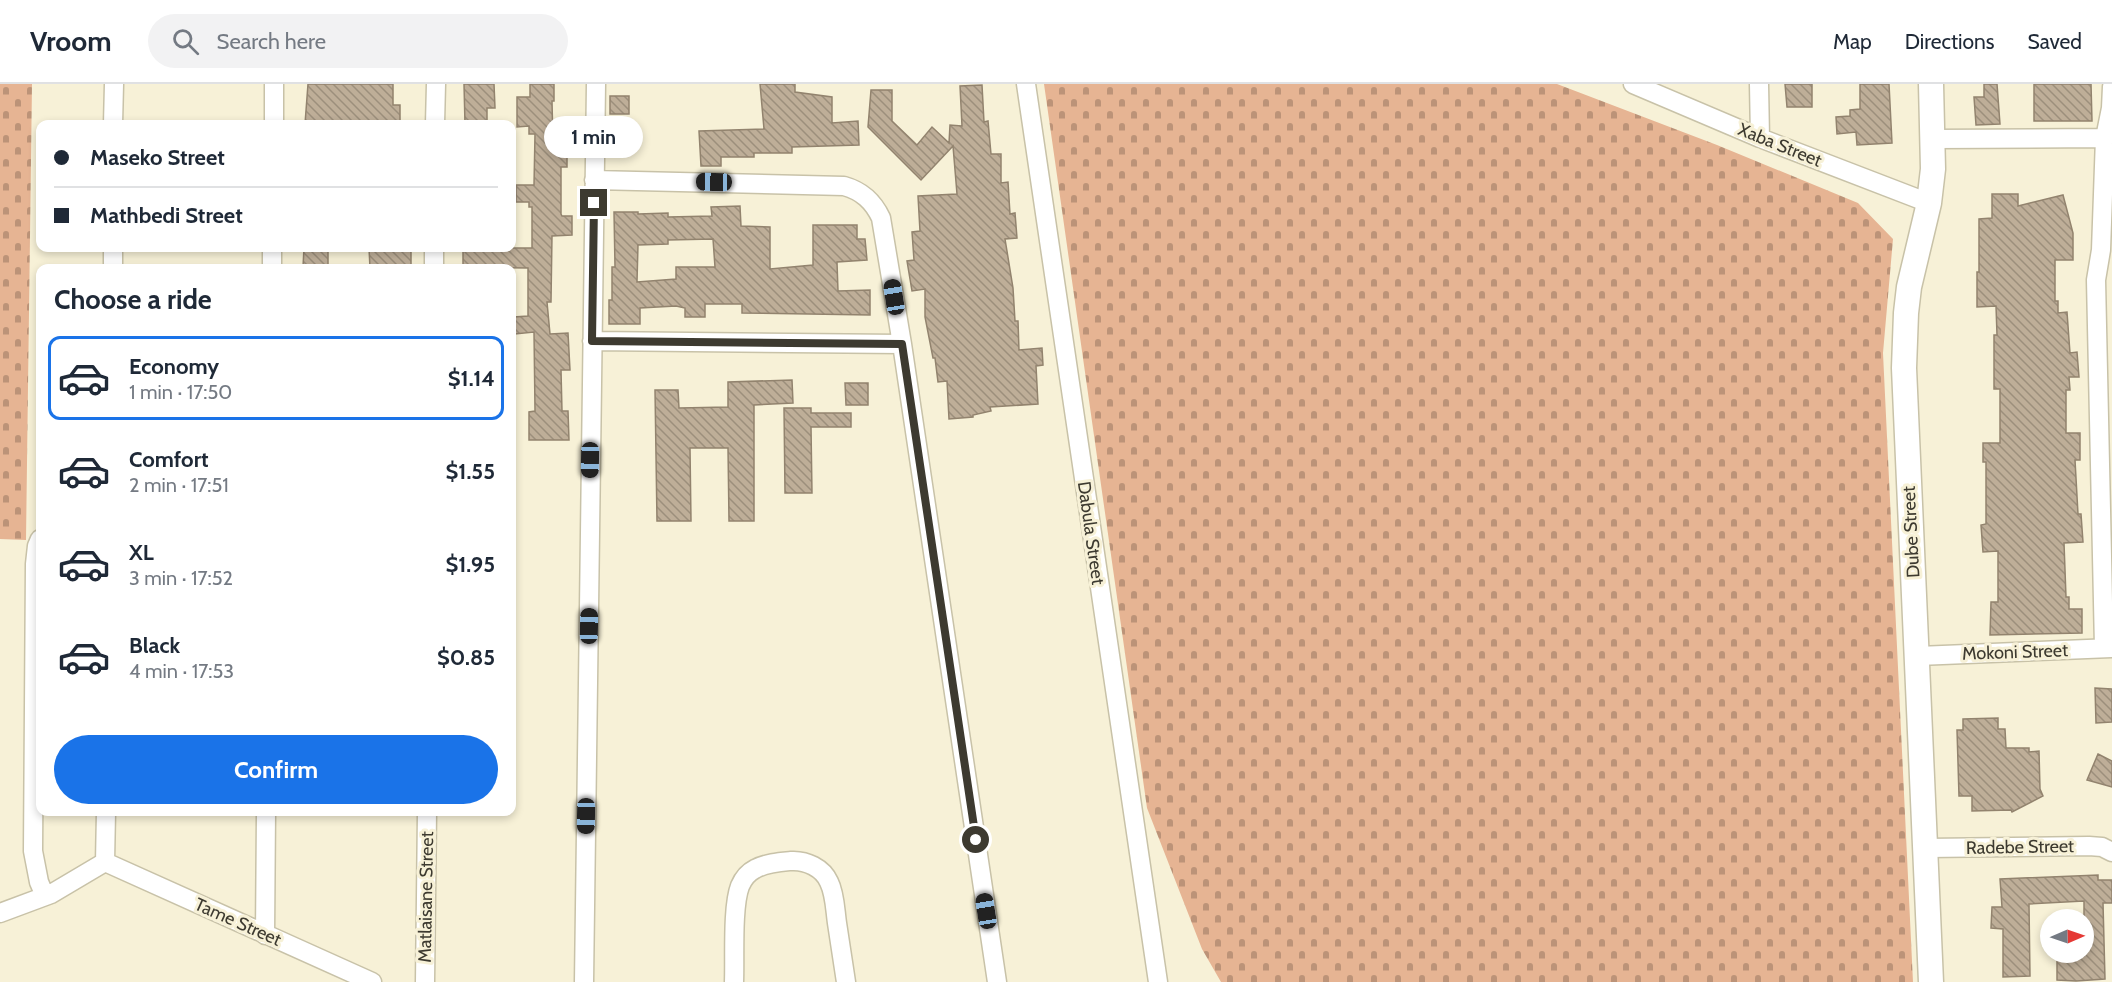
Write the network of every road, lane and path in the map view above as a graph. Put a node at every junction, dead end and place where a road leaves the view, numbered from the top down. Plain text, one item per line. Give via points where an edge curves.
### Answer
1 (114, 84) edge
2 (274, 84) edge
3 (436, 84) edge
4 (596, 84) edge
5 (1026, 84) edge
6 (1633, 84) edge
7 (1759, 84) edge
8 (1931, 84) edge
9 (2112, 87) edge
10 (113, 120) edge
11 (274, 120) edge
12 (435, 120) edge
13 (1760, 138) junction
14 (2105, 138) junction
15 (1934, 139) junction
16 (594, 180) junction
17 (1929, 203) junction
18 (2106, 247) edge
19 (592, 341) junction
20 (902, 344) junction
21 (2105, 375) edge
22 (36, 555) edge
23 (2108, 648) edge
24 (1918, 656) junction
25 (106, 816) edge
26 (266, 816) edge
27 (427, 816) edge
28 (1926, 848) junction
29 (2112, 852) edge
30 (105, 862) junction
31 (45, 896) junction
32 (0, 913) edge
33 (265, 935) junction
34 (372, 982) edge
35 (425, 982) edge
36 (584, 982) edge
37 (734, 982) edge
38 (846, 982) edge
39 (997, 982) edge
40 (1158, 982) edge
41 (1931, 982) edge

1 - 10 street
2 - 11 street
3 - 12 street
4 - 16 street
5 - 40 street, Dabula Street
6 - 13 street, Xaba Street
7 - 13 street
8 - 15 street, Dube Street
9 - 14 street
13 - 17 street, Xaba Street
14 - 15 street
14 - 18 street
15 - 17 street, Dube Street
16 - 19 street
16 - 20 street via 832,185 855,189 872,201 881,218
17 - 24 street, Dube Street via 1905,313 1905,425
18 - 21 street via 2096,280
19 - 20 street
19 - 36 street
20 - 39 street
21 - 23 street
22 - 31 street via 33,843
23 - 24 street, Mokoni Street
24 - 28 street, Dube Street
25 - 30 street
26 - 33 street
27 - 35 street, Matlaisane Street
28 - 29 street, Radebe Street via 2089,846
28 - 41 street, Dube Street
30 - 31 street
30 - 33 street, Tame Street
31 - 32 street
33 - 34 street, Tame Street
37 - 38 street via 736,900 740,884 755,869 794,861 817,868 830,883

